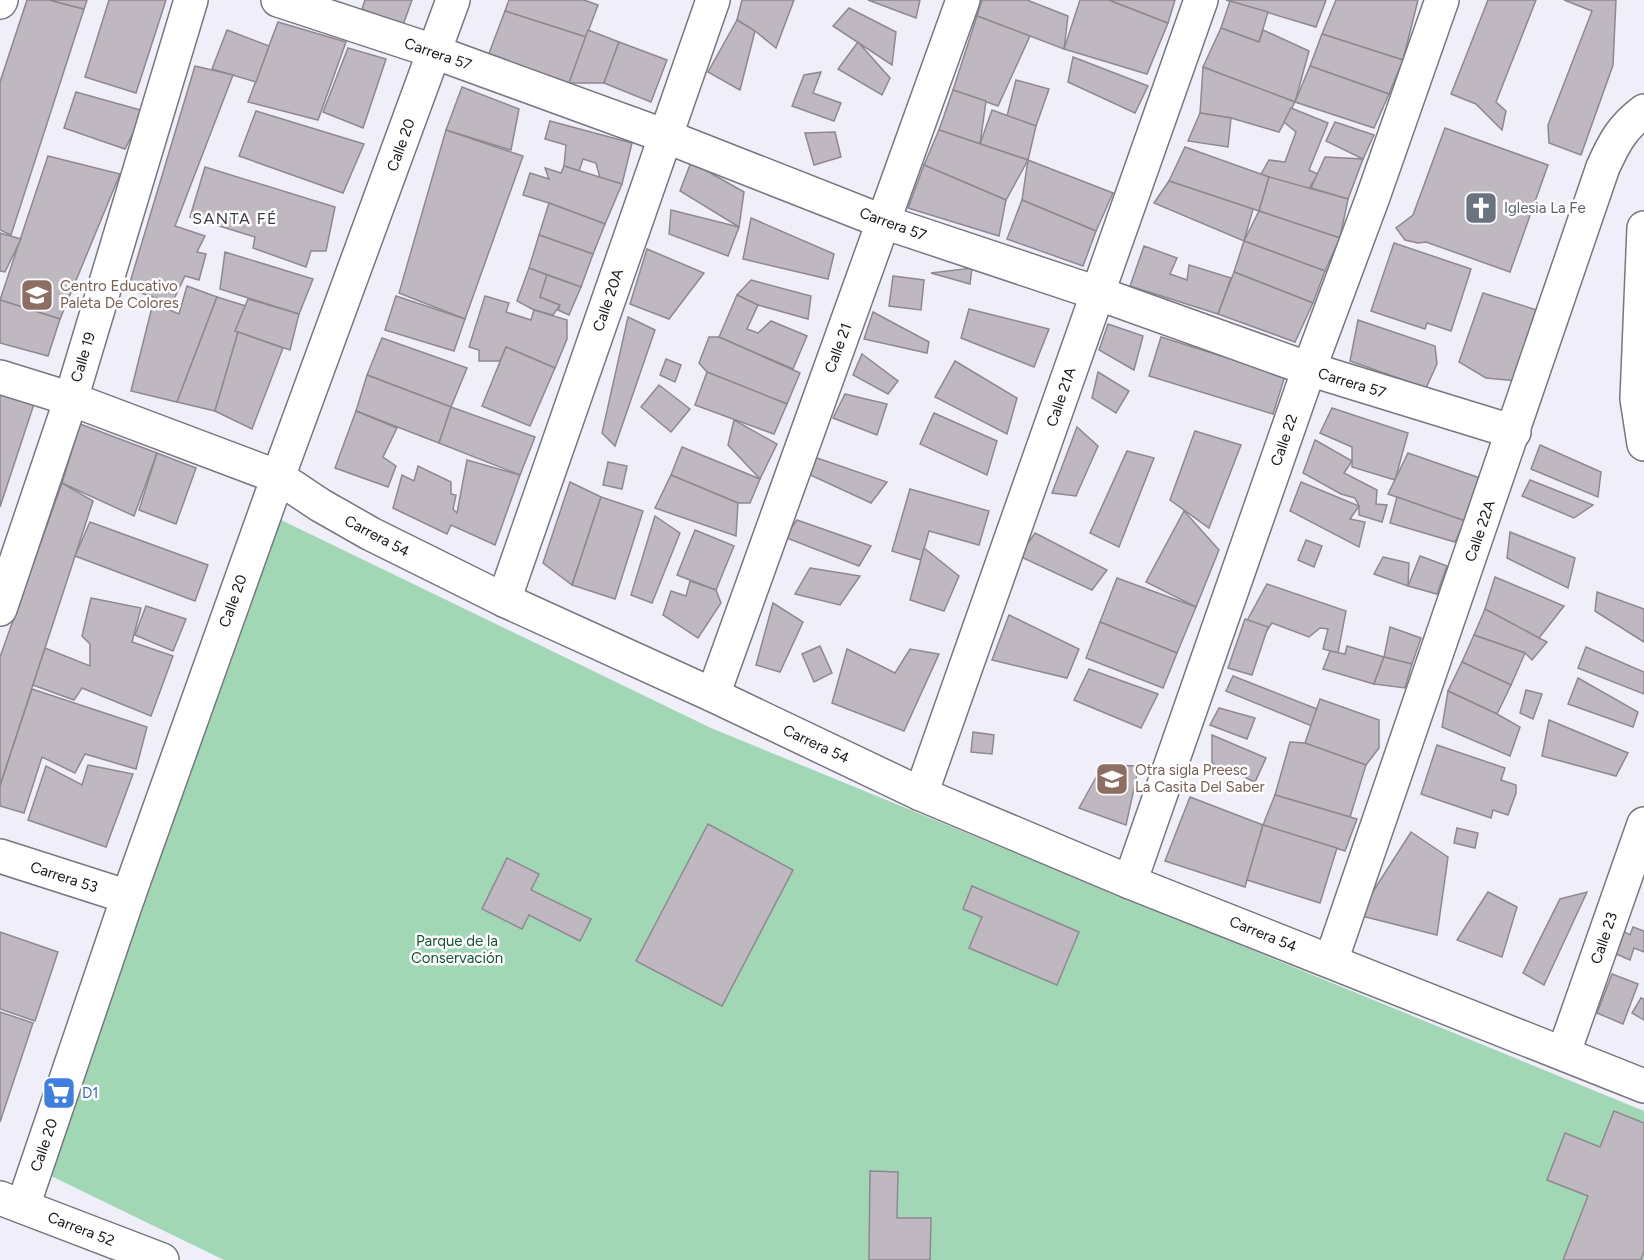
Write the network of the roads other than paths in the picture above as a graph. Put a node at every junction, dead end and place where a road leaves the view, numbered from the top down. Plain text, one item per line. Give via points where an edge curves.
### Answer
1 (191, 0) edge
2 (278, 0) edge
3 (453, 0) edge
4 (713, 0) edge
5 (963, 0) edge
6 (1200, 0) edge
7 (1442, 0) edge
8 (435, 52) junction
9 (1644, 111) edge
10 (665, 136) junction
11 (884, 222) junction
12 (1644, 228) edge
13 (1097, 293) junction
14 (1309, 369) junction
15 (0, 376) edge
16 (71, 399) junction
17 (1514, 432) junction
18 (1644, 444) edge
19 (278, 477) junction
20 (504, 600) junction
21 (0, 609) edge
22 (713, 695) junction
23 (921, 794) junction
24 (1644, 824) edge
25 (0, 856) edge
26 (1130, 882) junction
27 (128, 897) junction
28 (1331, 961) junction
29 (1563, 1052) junction
30 (1644, 1086) edge
31 (12, 1202) edge
32 (162, 1260) edge

1 - 16 street, Calle 19
2 - 8 street, Carrera 57
3 - 8 street, Calle 20
4 - 10 street, Calle 20A
5 - 11 street, Calle 21
6 - 13 street, Calle 21A
7 - 14 street, Calle 22
8 - 10 street, Carrera 57
8 - 19 street, Calle 20
9 - 17 street, Calle 22A via 1616,139 1603,167
10 - 11 street, Carrera 57
10 - 20 street, Calle 20A
11 - 13 street, Carrera 57
11 - 22 street, Calle 21
12 - 18 street via 1637,399
13 - 14 street, Carrera 57
13 - 23 street, Calle 21A
14 - 17 street, Carrera 57
14 - 26 street, Calle 22
15 - 16 street, Carrera 54
16 - 19 street, Carrera 54
16 - 21 street, Calle 19
17 - 28 street, Calle 22A
19 - 20 street, Carrera 54 via 371,534
19 - 27 street, Calle 20
20 - 22 street, Carrera 54
22 - 23 street, Carrera 54
23 - 26 street, Carrera 54
24 - 29 street, Calle 23
25 - 27 street, Carrera 53
26 - 28 street, Carrera 54
27 - 31 street, Calle 20
28 - 29 street, Carrera 54
29 - 30 street, Carrera 54
31 - 32 street, Carrera 52

